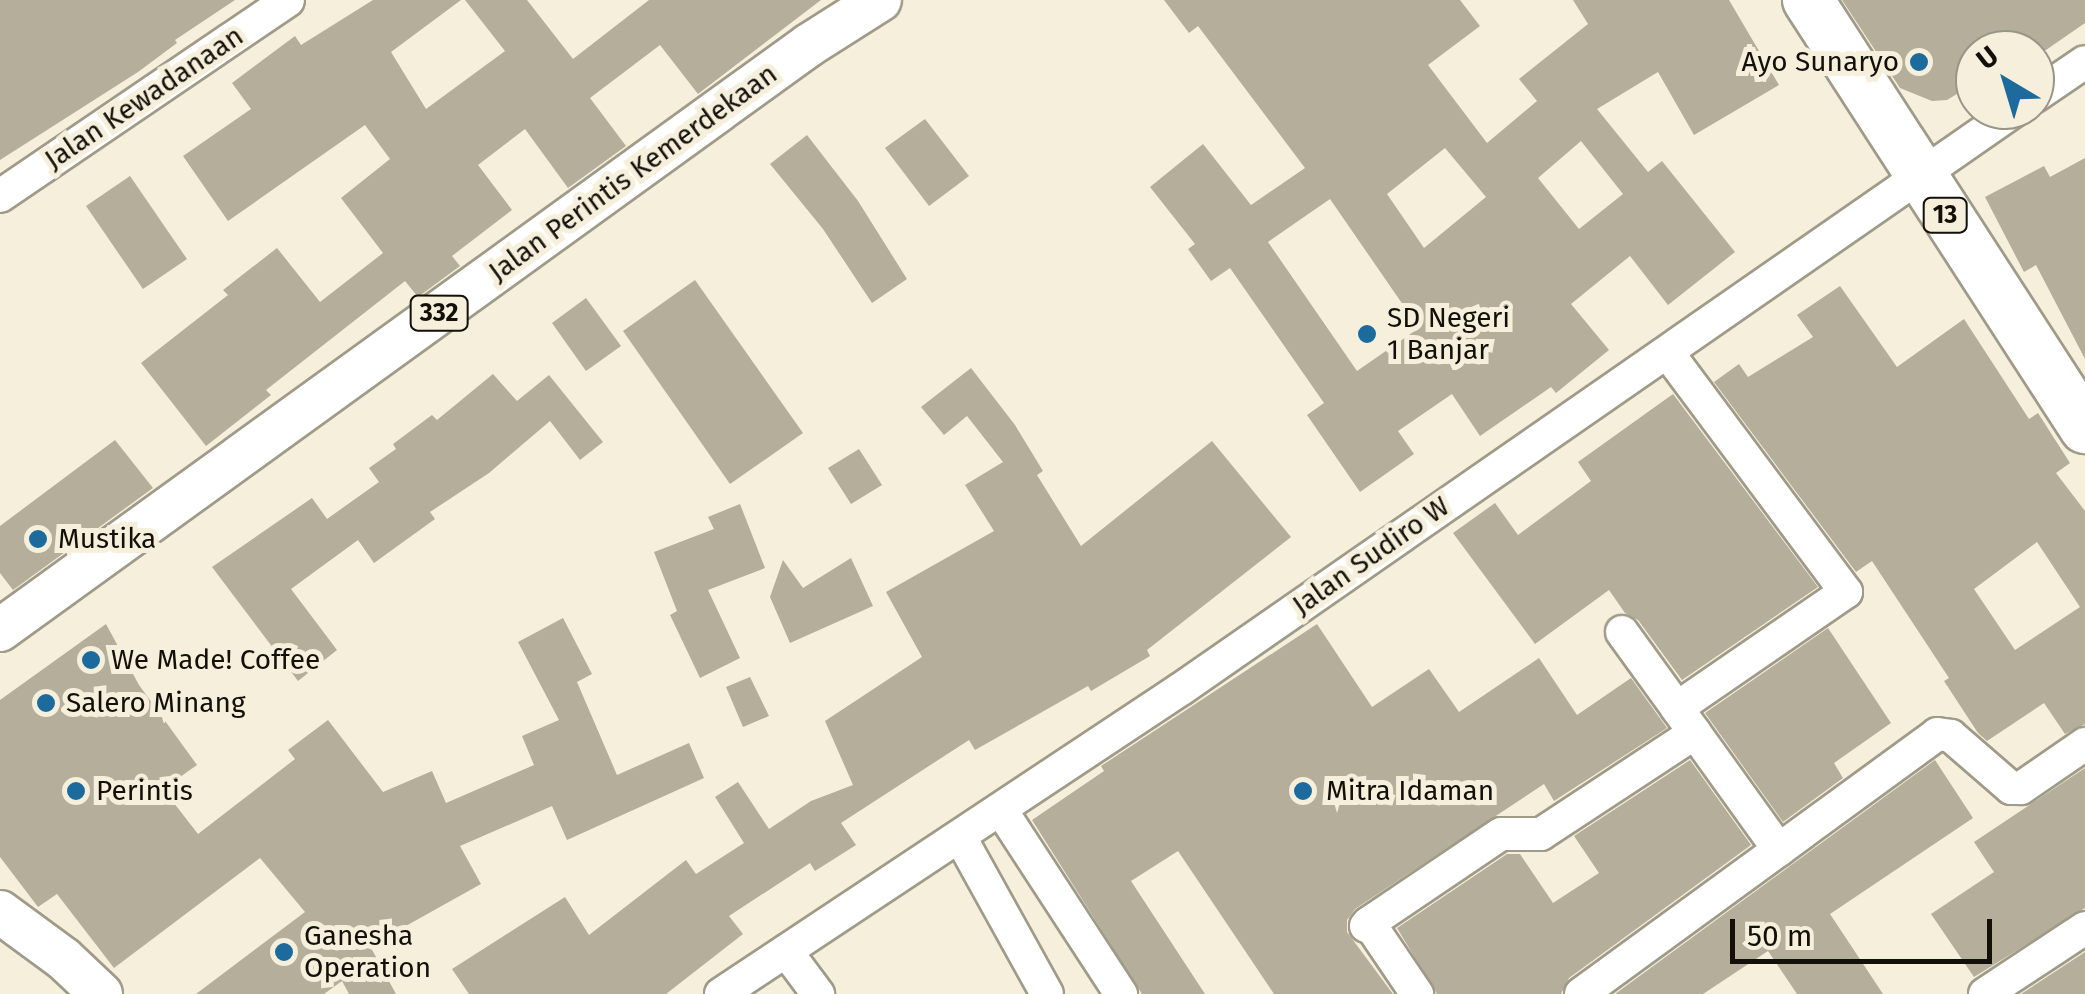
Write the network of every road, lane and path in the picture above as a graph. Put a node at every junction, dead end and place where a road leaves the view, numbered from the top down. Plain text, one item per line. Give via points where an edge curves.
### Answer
1 (288, 0) edge
2 (880, 0) edge
3 (1808, 0) edge
4 (2085, 62) edge
5 (2055, 82) edge
6 (1987, 130) edge
7 (1920, 176) junction
8 (0, 196) edge
9 (1668, 353) junction
10 (2085, 428) edge
11 (0, 630) edge
12 (1622, 632) dead end
13 (1686, 720) junction
14 (2085, 744) edge
15 (1001, 810) junction
16 (960, 837) junction
17 (1780, 850) junction
18 (0, 912) edge
19 (2085, 928) edge
20 (786, 950) junction
21 (100, 994) edge
22 (721, 994) edge
23 (818, 994) edge
24 (1047, 994) edge
25 (1121, 994) edge
26 (1418, 994) edge
27 (1581, 994) edge
28 (1985, 994) edge

1 - 8 street, Jalan Kewadanaan
2 - 11 main road, Jalan Perintis Kemerdekaan / 332
3 - 7 highway, 13
4 - 5 street
6 - 7 street, Jalan Sudiro W
7 - 9 street, Jalan Sudiro W
7 - 10 highway, 13
9 - 13 street via 1846,592
9 - 15 street, Jalan Sudiro W
12 - 13 street
13 - 17 street
13 - 26 street via 1541,834 1501,834 1367,924
14 - 17 street via 2021,788 2011,788 1952,736 1937,734
15 - 16 street, Jalan Sudiro W
15 - 25 street
16 - 20 street, Jalan Sudiro W
16 - 24 street
17 - 27 street
18 - 21 main road
19 - 28 street
20 - 22 street, Jalan Sudiro W
20 - 23 street

